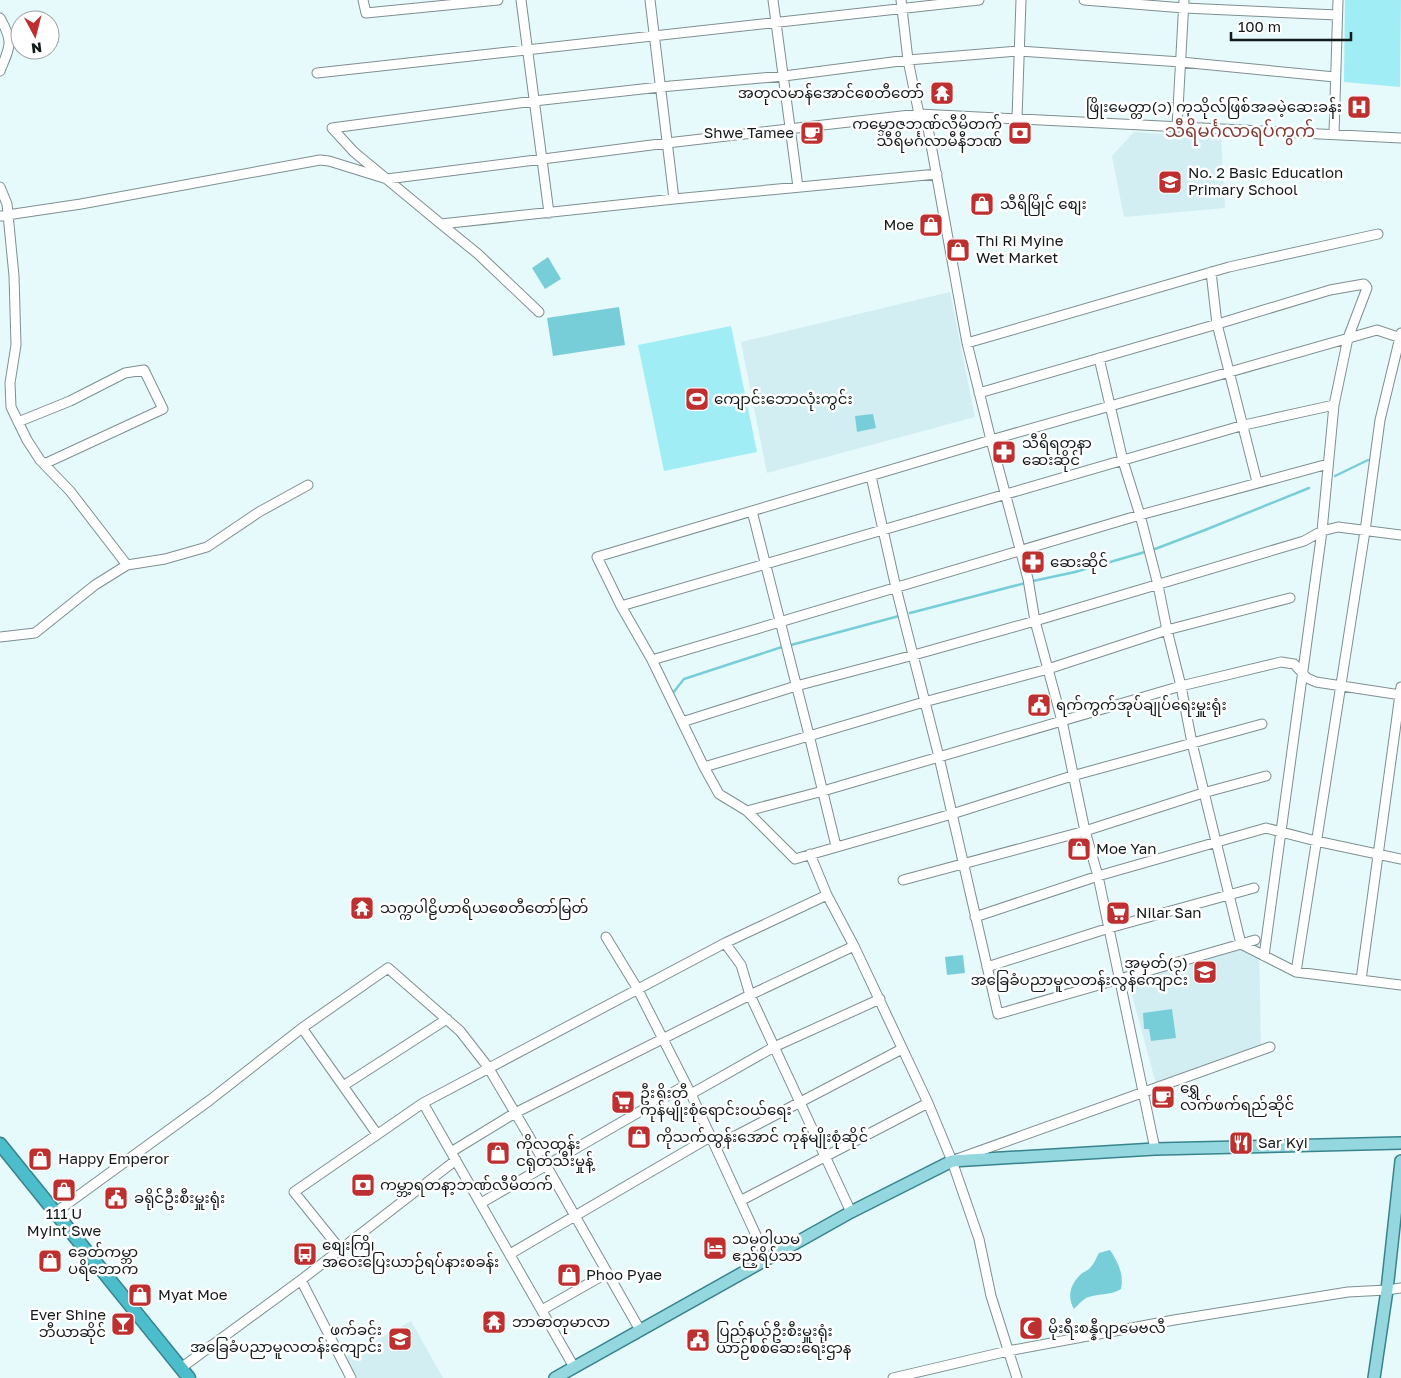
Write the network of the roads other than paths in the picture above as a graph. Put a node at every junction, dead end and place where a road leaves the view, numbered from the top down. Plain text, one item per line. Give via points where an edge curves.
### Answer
1 (363, 0) edge
2 (498, 0) edge
3 (521, 0) edge
4 (650, 0) edge
5 (773, 0) edge
6 (979, 0) edge
7 (1021, 0) edge
8 (1084, 0) edge
9 (1338, 0) edge
10 (902, 4) edge
11 (1184, 4) edge
12 (1337, 15) junction
13 (0, 18) edge
14 (777, 23) junction
15 (654, 35) junction
16 (527, 50) junction
17 (1019, 51) junction
18 (908, 60) junction
19 (1181, 62) junction
20 (0, 71) edge
21 (317, 74) dead end
22 (784, 76) junction
23 (1335, 76) junction
24 (660, 87) junction
25 (534, 101) junction
26 (919, 114) junction
27 (1017, 118) junction
28 (1177, 127) junction
29 (791, 129) junction
30 (1334, 134) junction
31 (1401, 138) edge
32 (667, 144) junction
33 (541, 160) junction
34 (937, 174) junction
35 (387, 179) junction
36 (0, 186) edge
37 (798, 187) junction
38 (674, 199) junction
39 (549, 212) junction
40 (4, 216) edge
41 (440, 224) junction
42 (1378, 234) dead end
43 (1211, 272) junction
44 (539, 312) dead end
45 (1217, 324) junction
46 (1400, 336) edge
47 (1348, 338) junction
48 (967, 343) junction
49 (1099, 358) junction
50 (1230, 372) junction
51 (979, 393) junction
52 (1334, 405) junction
53 (1110, 406) junction
54 (18, 422) junction
55 (1244, 425) junction
56 (991, 440) junction
57 (1124, 461) junction
58 (44, 464) junction
59 (1328, 464) junction
60 (871, 476) junction
61 (1257, 482) junction
62 (308, 485) dead end
63 (1005, 495) junction
64 (752, 511) junction
65 (1140, 515) junction
66 (883, 530) junction
67 (1322, 531) junction
68 (1365, 531) junction
69 (1401, 535) edge
70 (1020, 551) junction
71 (127, 565) junction
72 (765, 565) junction
73 (1158, 585) junction
74 (896, 588) junction
75 (1290, 598) dead end
76 (621, 606) junction
77 (1035, 621) junction
78 (779, 622) junction
79 (1167, 630) junction
80 (0, 636) edge
81 (914, 655) junction
82 (652, 660) junction
83 (1048, 669) junction
84 (1302, 672) junction
85 (1340, 685) junction
86 (796, 686) junction
87 (1181, 686) junction
88 (1401, 692) edge
89 (924, 702) junction
90 (1062, 721) junction
91 (682, 722) junction
92 (1262, 724) dead end
93 (810, 735) junction
94 (1192, 744) junction
95 (939, 757) junction
96 (704, 767) junction
97 (1072, 776) junction
98 (1266, 776) dead end
99 (823, 791) junction
100 (1203, 793) junction
101 (747, 811) junction
102 (952, 814) junction
103 (1085, 831) junction
104 (1282, 832) junction
105 (1316, 841) junction
106 (1216, 843) junction
107 (836, 846) junction
108 (826, 850) junction
109 (810, 854) junction
110 (1378, 855) junction
111 (1401, 859) edge
112 (963, 864) junction
113 (815, 868) junction
114 (1098, 876) junction
115 (903, 880) dead end
116 (1254, 888) dead end
117 (827, 894) junction
118 (1228, 895) junction
119 (975, 917) junction
120 (1109, 928) junction
121 (606, 937) dead end
122 (1255, 940) dead end
123 (725, 943) junction
124 (1241, 944) junction
125 (854, 946) junction
126 (1264, 956) junction
127 (986, 967) junction
128 (1296, 972) junction
129 (1119, 978) junction
130 (1361, 980) junction
131 (1401, 985) edge
132 (637, 988) junction
133 (750, 995) junction
134 (880, 999) junction
135 (447, 1019) junction
136 (302, 1028) junction
137 (663, 1040) junction
138 (774, 1048) junction
139 (1270, 1048) dead end
140 (902, 1049) junction
141 (488, 1067) junction
142 (686, 1084) junction
143 (343, 1086) junction
144 (1144, 1092) junction
145 (691, 1094) junction
146 (423, 1103) junction
147 (800, 1103) junction
148 (928, 1103) junction
149 (515, 1113) junction
150 (378, 1134) junction
151 (710, 1137) junction
152 (0, 1144) edge
153 (1401, 1144) edge
154 (716, 1146) junction
155 (1155, 1149) junction
156 (451, 1152) junction
157 (826, 1158) junction
158 (456, 1160) junction
159 (952, 1161) junction
160 (1401, 1161) edge
161 (546, 1165) junction
162 (740, 1201) junction
163 (480, 1203) junction
164 (56, 1212) junction
165 (851, 1212) junction
166 (574, 1216) junction
167 (340, 1249) junction
168 (510, 1254) junction
169 (767, 1259) junction
170 (606, 1273) junction
171 (301, 1280) junction
172 (1401, 1288) edge
173 (1387, 1290) junction
174 (542, 1310) junction
175 (640, 1330) junction
176 (1008, 1352) junction
177 (574, 1367) junction
178 (185, 1373) edge
179 (351, 1378) edge
180 (555, 1378) edge
181 (892, 1378) edge
182 (1017, 1378) edge
183 (1374, 1378) edge

1 - 2 street via 366,13
3 - 16 street
4 - 15 street
5 - 14 street
6 - 10 street
7 - 17 street
8 - 11 street
9 - 12 street
10 - 14 street
10 - 18 street
11 - 12 street
11 - 19 street
12 - 23 street
13 - 20 street via 10,43
14 - 15 street
14 - 22 street
15 - 16 street
15 - 24 street
16 - 21 street
16 - 25 street
17 - 18 street
17 - 19 street
17 - 27 street
18 - 22 street
18 - 26 street
19 - 23 street
19 - 28 street
22 - 24 street
22 - 29 street
23 - 30 street
24 - 25 street
24 - 32 street
25 - 33 street
25 - 35 street via 332,128 354,152
26 - 27 street
26 - 29 street
26 - 34 street via 928,128
27 - 28 street
28 - 30 street
29 - 32 street
29 - 37 street
30 - 31 street
32 - 33 street
32 - 38 street
33 - 35 street
33 - 39 street
34 - 37 street
34 - 48 street
35 - 40 street via 320,160
35 - 41 street
36 - 40 street via 7,204
37 - 38 street
38 - 39 street
39 - 41 street
40 - 54 street via 14,276 16,345 10,383 11,407
41 - 44 street via 478,254
42 - 43 street
43 - 45 street
43 - 48 street
45 - 47 street via 1330,290 1364,284 1367,288
45 - 49 street
45 - 50 street
46 - 47 street via 1377,330
46 - 68 street via 1380,420
47 - 50 street
47 - 52 street
48 - 51 street
49 - 51 street
49 - 53 street
50 - 53 street
50 - 55 street
51 - 56 street
52 - 55 street
52 - 59 street
53 - 56 street
53 - 57 street
54 - 58 street
54 - 58 street via 70,401 125,373 144,370 163,409
55 - 57 street
55 - 61 street
56 - 60 street
56 - 63 street
57 - 63 street
57 - 65 street
58 - 71 street
59 - 61 street
59 - 67 street
60 - 64 street
60 - 66 street
61 - 65 street
62 - 71 street via 259,512 207,547
63 - 66 street
63 - 70 street
64 - 72 street
64 - 76 street via 598,557
65 - 70 street
65 - 73 street
66 - 72 street
66 - 74 street
67 - 68 street via 1338,527
67 - 73 street via 1304,541
67 - 84 street
68 - 69 street
68 - 85 street
70 - 74 street
70 - 77 street
71 - 80 street via 95,585 35,633
72 - 76 street
72 - 78 street
73 - 77 street
73 - 79 street
74 - 78 street
74 - 81 street
75 - 79 street
76 - 82 street
77 - 81 street
77 - 83 street
78 - 82 street
78 - 86 street
79 - 83 street
79 - 87 street
81 - 86 street
81 - 89 street
82 - 91 street
83 - 89 street
83 - 90 street
84 - 85 street via 1316,682
84 - 87 street via 1294,664 1282,662
84 - 104 street
85 - 88 street
85 - 105 street
86 - 91 street
86 - 93 street
87 - 90 street
87 - 94 street
88 - 110 street
89 - 93 street
89 - 95 street
90 - 95 street
90 - 97 street
91 - 96 street
92 - 94 street
93 - 96 street
93 - 99 street
94 - 97 street
94 - 100 street
95 - 99 street
95 - 102 street
96 - 101 street via 720,794
97 - 102 street
97 - 103 street
98 - 100 street
99 - 101 street
99 - 107 street
100 - 103 street
100 - 106 street
101 - 109 street via 795,859
102 - 107 street
102 - 112 street
103 - 112 street
103 - 114 street
104 - 105 street
104 - 106 street via 1266,828
104 - 126 street
105 - 110 street
105 - 128 street
106 - 114 street
106 - 118 street
107 - 108 street
108 - 109 street
108 - 113 street
109 - 113 street
110 - 111 street
110 - 130 street
112 - 115 street
112 - 119 street
113 - 117 street
114 - 119 street
114 - 120 street
116 - 118 street
117 - 123 street
117 - 125 street
118 - 120 street
118 - 124 street
119 - 127 street
120 - 127 street
120 - 129 street
121 - 132 street
122 - 124 street
123 - 132 street
123 - 133 street via 741,965
124 - 126 street
124 - 129 street
125 - 133 street
125 - 134 street
126 - 128 street
127 - 129 street via 999,1014
128 - 130 street
129 - 144 street
130 - 131 street
132 - 137 street
132 - 141 street
133 - 137 street
133 - 138 street
134 - 138 street
134 - 140 street
135 - 136 street via 388,968
135 - 141 street
135 - 143 street
136 - 143 street
136 - 164 street via 210,1100
137 - 142 street
137 - 149 street
138 - 145 street
138 - 147 street
139 - 144 street
140 - 147 street
140 - 148 street
141 - 146 street
141 - 149 street
142 - 145 street
142 - 161 street
143 - 150 street
144 - 155 street
144 - 159 street
145 - 151 street
146 - 150 street
146 - 156 street
147 - 154 street
147 - 157 street
148 - 157 street
148 - 159 street
149 - 156 street
149 - 161 street
150 - 167 street via 294,1192
151 - 154 street
151 - 166 street
152 - 164 highway
153 - 155 main road
154 - 162 street
155 - 159 main road
156 - 158 street
157 - 162 street
157 - 165 street
158 - 163 street
158 - 167 street
159 - 165 main road
159 - 176 street via 979,1239 991,1296
160 - 173 main road
161 - 163 street
161 - 166 street
162 - 169 street
163 - 168 street
164 - 178 highway
165 - 169 main road
166 - 168 street
166 - 170 street
167 - 171 street
168 - 174 street
169 - 175 main road
170 - 174 street
170 - 175 street
171 - 178 street
171 - 179 street
172 - 173 street
173 - 176 street via 1292,1300
173 - 183 main road
174 - 177 street
175 - 177 main road
176 - 181 street
176 - 182 street
177 - 180 main road

